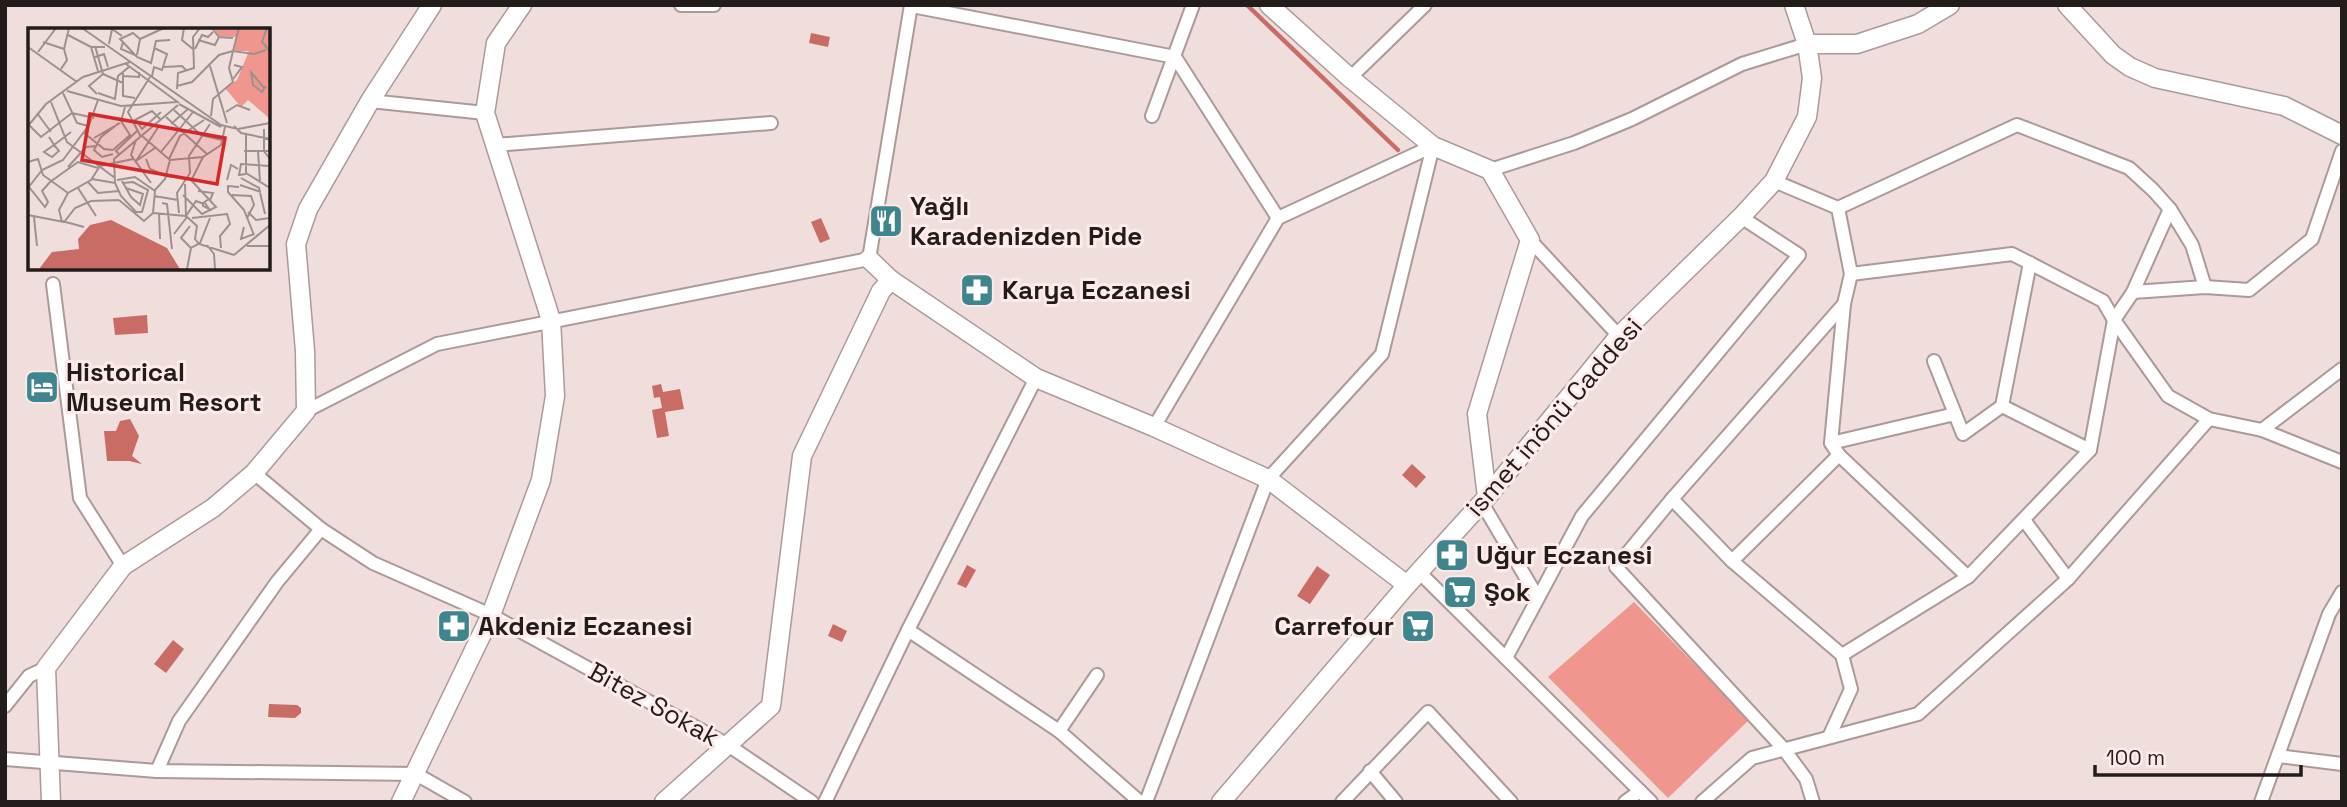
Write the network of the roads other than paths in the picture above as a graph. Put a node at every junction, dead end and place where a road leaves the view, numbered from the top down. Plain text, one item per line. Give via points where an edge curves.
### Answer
1 (432, 5) edge
2 (522, 5) edge
3 (681, 5) edge
4 (714, 5) edge
5 (1193, 5) edge
6 (1269, 5) edge
7 (1425, 5) edge
8 (1794, 5) edge
9 (1950, 5) edge
10 (2067, 5) edge
11 (911, 6) edge
12 (1807, 44) junction
13 (1175, 57) junction
14 (1350, 78) junction
15 (370, 101) junction
16 (485, 113) junction
17 (1152, 116) dead end
18 (771, 122) dead end
19 (2342, 135) edge
20 (495, 145) junction
21 (1433, 146) junction
22 (2342, 151) edge
23 (1490, 170) junction
24 (1774, 181) junction
25 (1838, 208) junction
26 (2169, 209) junction
27 (1741, 217) junction
28 (1278, 218) junction
29 (1530, 240) junction
30 (869, 259) junction
31 (2030, 263) junction
32 (1852, 274) junction
33 (891, 280) junction
34 (53, 284) dead end
35 (2205, 287) junction
36 (2133, 292) junction
37 (1844, 304) junction
38 (551, 320) junction
39 (2113, 320) junction
40 (1619, 336) junction
41 (1934, 361) dead end
42 (2342, 369) edge
43 (1036, 378) junction
44 (2002, 406) junction
45 (306, 411) junction
46 (1955, 414) junction
47 (2209, 419) junction
48 (1154, 427) junction
49 (2262, 430) junction
50 (1831, 443) junction
51 (2090, 450) junction
52 (1839, 455) junction
53 (2342, 461) edge
54 (254, 473) junction
55 (1268, 479) junction
56 (1672, 499) junction
57 (1484, 500) junction
58 (2024, 520) junction
59 (321, 529) junction
60 (1732, 561) junction
61 (123, 566) junction
62 (1968, 577) junction
63 (1413, 579) junction
64 (2068, 579) junction
65 (2342, 592) edge
66 (1538, 598) junction
67 (491, 615) junction
68 (908, 630) junction
69 (1842, 655) junction
70 (1506, 658) junction
71 (47, 668) junction
72 (1097, 675) dead end
73 (5, 706) edge
74 (1059, 731) junction
75 (1829, 737) junction
76 (728, 745) junction
77 (1783, 748) junction
78 (2278, 756) junction
79 (5, 759) edge
80 (50, 762) junction
81 (2342, 764) edge
82 (157, 771) junction
83 (1370, 771) junction
84 (416, 774) junction
85 (1640, 791) junction
86 (51, 802) edge
87 (401, 802) edge
88 (465, 802) edge
89 (664, 802) edge
90 (812, 802) edge
91 (825, 802) edge
92 (1140, 802) edge
93 (1146, 802) edge
94 (1221, 802) edge
95 (1342, 802) edge
96 (1396, 802) edge
97 (1511, 802) edge
98 (1625, 802) edge
99 (1651, 802) edge
100 (1702, 802) edge
101 (1813, 802) edge
102 (2261, 802) edge

1 - 15 street
2 - 16 street via 496,43
3 - 4 street
5 - 13 street
6 - 14 street
7 - 14 street
8 - 12 street, ismet inönü Caddesi
9 - 12 street via 1918,24 1857,44
10 - 19 street via 2130,67 2155,78 2284,106
11 - 13 street
11 - 30 street
12 - 23 street via 1742,64 1574,143
12 - 24 street, ismet inönü Caddesi via 1812,78 1807,117
13 - 17 street
13 - 28 street
14 - 21 street
15 - 16 street
15 - 45 street via 308,209 296,244
16 - 20 street
18 - 20 street
20 - 38 street
21 - 23 street
21 - 28 street
21 - 55 street via 1382,354
22 - 35 street via 2312,239 2249,290
23 - 29 street
24 - 25 street
24 - 27 street, ismet inönü Caddesi
25 - 26 street via 2017,125 2129,168
25 - 32 street
26 - 35 street via 2192,245
26 - 36 street
27 - 40 street, ismet inönü Caddesi
27 - 66 street via 1798,254 1583,516
28 - 48 street
29 - 40 street
29 - 57 street via 1477,414
30 - 33 street
30 - 38 street
31 - 32 street via 2012,254
31 - 39 street via 2103,301
31 - 44 street
32 - 37 street
33 - 43 street
33 - 76 street via 881,291 802,456 771,706
34 - 61 street via 80,498
35 - 36 street
36 - 39 street
37 - 50 street
37 - 56 street
38 - 45 street via 437,344
38 - 67 street via 555,396 541,480
39 - 47 street via 2168,396
39 - 51 street
40 - 57 street, ismet inönü Caddesi
41 - 46 street
42 - 49 street
43 - 48 street
43 - 68 street
44 - 46 street via 1963,434
44 - 51 street
45 - 54 street
46 - 50 street
47 - 49 street
47 - 64 street
48 - 55 street
49 - 53 street
50 - 52 street
51 - 58 street
52 - 60 street
52 - 62 street
54 - 59 street, Bitez Sokak
54 - 61 street via 213,508
55 - 63 street
55 - 93 street
56 - 60 street
56 - 77 street via 1616,567
57 - 63 street, ismet inönü Caddesi
57 - 66 street
58 - 62 street
58 - 64 street
59 - 67 street, Bitez Sokak via 373,563
59 - 82 street via 277,582 179,722
60 - 69 street
61 - 71 street
62 - 69 street
63 - 70 street
63 - 94 street, ismet inönü Caddesi
64 - 75 street via 1919,714
65 - 78 street via 2329,614
66 - 70 street
67 - 76 street, Bitez Sokak
67 - 84 street
68 - 74 street
68 - 91 street
69 - 75 street via 1851,689
70 - 85 street
71 - 73 street via 29,676
71 - 80 street
72 - 74 street
74 - 92 street
75 - 77 street
76 - 89 street
76 - 90 street, Bitez Sokak
77 - 100 street via 1752,758
77 - 101 street via 1806,779
78 - 81 street
78 - 102 street
79 - 80 street
80 - 82 street
80 - 86 street
82 - 84 street
83 - 95 street
83 - 96 street
83 - 97 street via 1428,712
84 - 87 street
84 - 88 street
85 - 98 street
85 - 99 street

